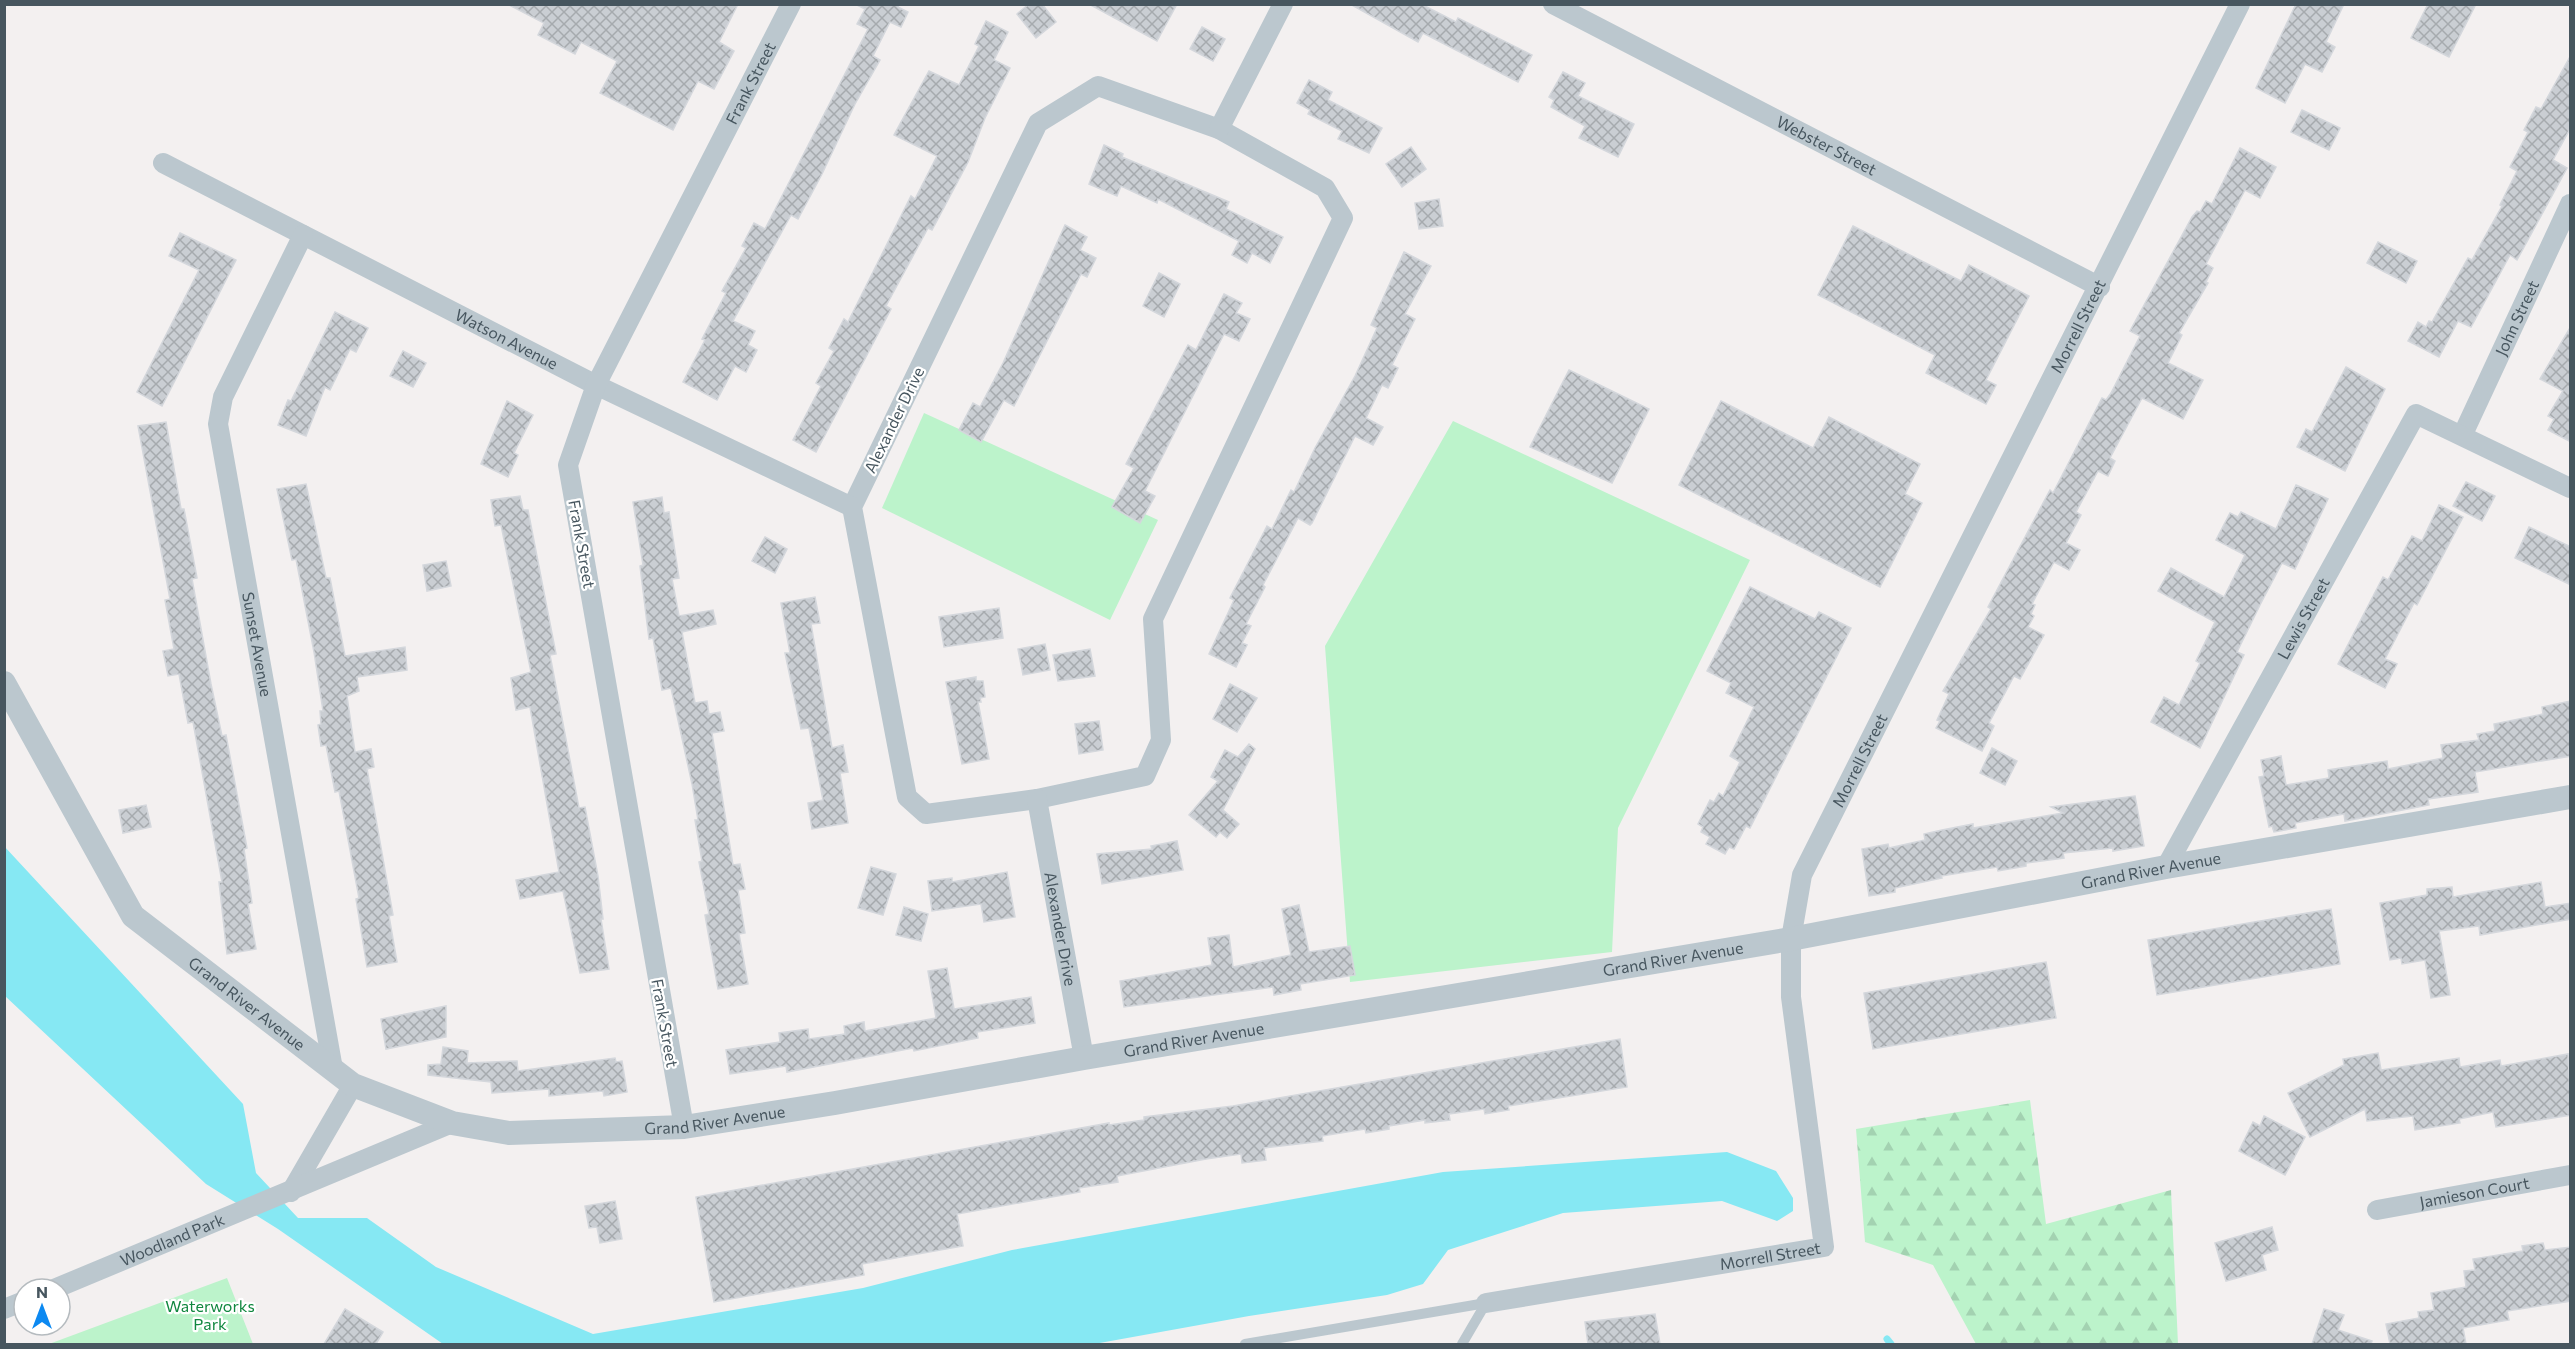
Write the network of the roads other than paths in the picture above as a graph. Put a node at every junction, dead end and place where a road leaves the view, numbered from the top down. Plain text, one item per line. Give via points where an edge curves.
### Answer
1 (791, 4) edge
2 (1283, 4) edge
3 (1553, 4) edge
4 (2240, 4) edge
5 (1219, 129) junction
6 (163, 163) dead end
7 (2571, 204) edge
8 (303, 235) junction
9 (2100, 287) junction
10 (596, 385) junction
11 (2463, 434) junction
12 (2571, 488) edge
13 (852, 507) junction
14 (4, 683) edge
15 (2571, 796) edge
16 (1037, 799) junction
17 (2166, 867) junction
18 (1791, 939) junction
19 (1084, 1058) junction
20 (333, 1069) junction
21 (353, 1084) junction
22 (452, 1123) junction
23 (684, 1127) junction
24 (2571, 1175) edge
25 (291, 1192) junction
26 (2377, 1210) dead end
27 (72, 1282) edge
28 (1486, 1303) junction
29 (1245, 1344) edge
30 (1462, 1344) edge

1 - 10 street, Frank Street
2 - 5 street
3 - 9 street, Webster Street
4 - 9 street, Morrell Street
5 - 13 street, Alexander Drive via 1098,86 1038,123
5 - 16 street, Alexander Drive via 1324,188 1344,218 1153,619 1161,740 1145,776
6 - 8 street, Watson Avenue
7 - 11 street, John Street
8 - 10 street, Watson Avenue
8 - 20 street, Sunset Avenue via 223,397 218,424
9 - 18 street, Morrell Street via 1802,875
10 - 13 street, Watson Avenue
10 - 23 street, Frank Street via 568,465
11 - 12 street
11 - 17 street, Lewis Street via 2416,414
13 - 16 street, Alexander Drive via 907,798 926,814
14 - 20 street, Grand River Avenue via 134,916
15 - 17 street, Grand River Avenue
16 - 19 street, Alexander Drive
17 - 18 street, Grand River Avenue
18 - 19 street, Grand River Avenue
18 - 28 street, Morrell Street via 1791,997 1824,1247
19 - 23 street, Grand River Avenue
20 - 21 street, Grand River Avenue
21 - 22 street, Grand River Avenue
21 - 25 street
22 - 23 street, Grand River Avenue via 509,1133
22 - 25 street, Woodland Park
24 - 26 street, Jamieson Court
25 - 27 street, Woodland Park
28 - 29 lane
28 - 30 lane

